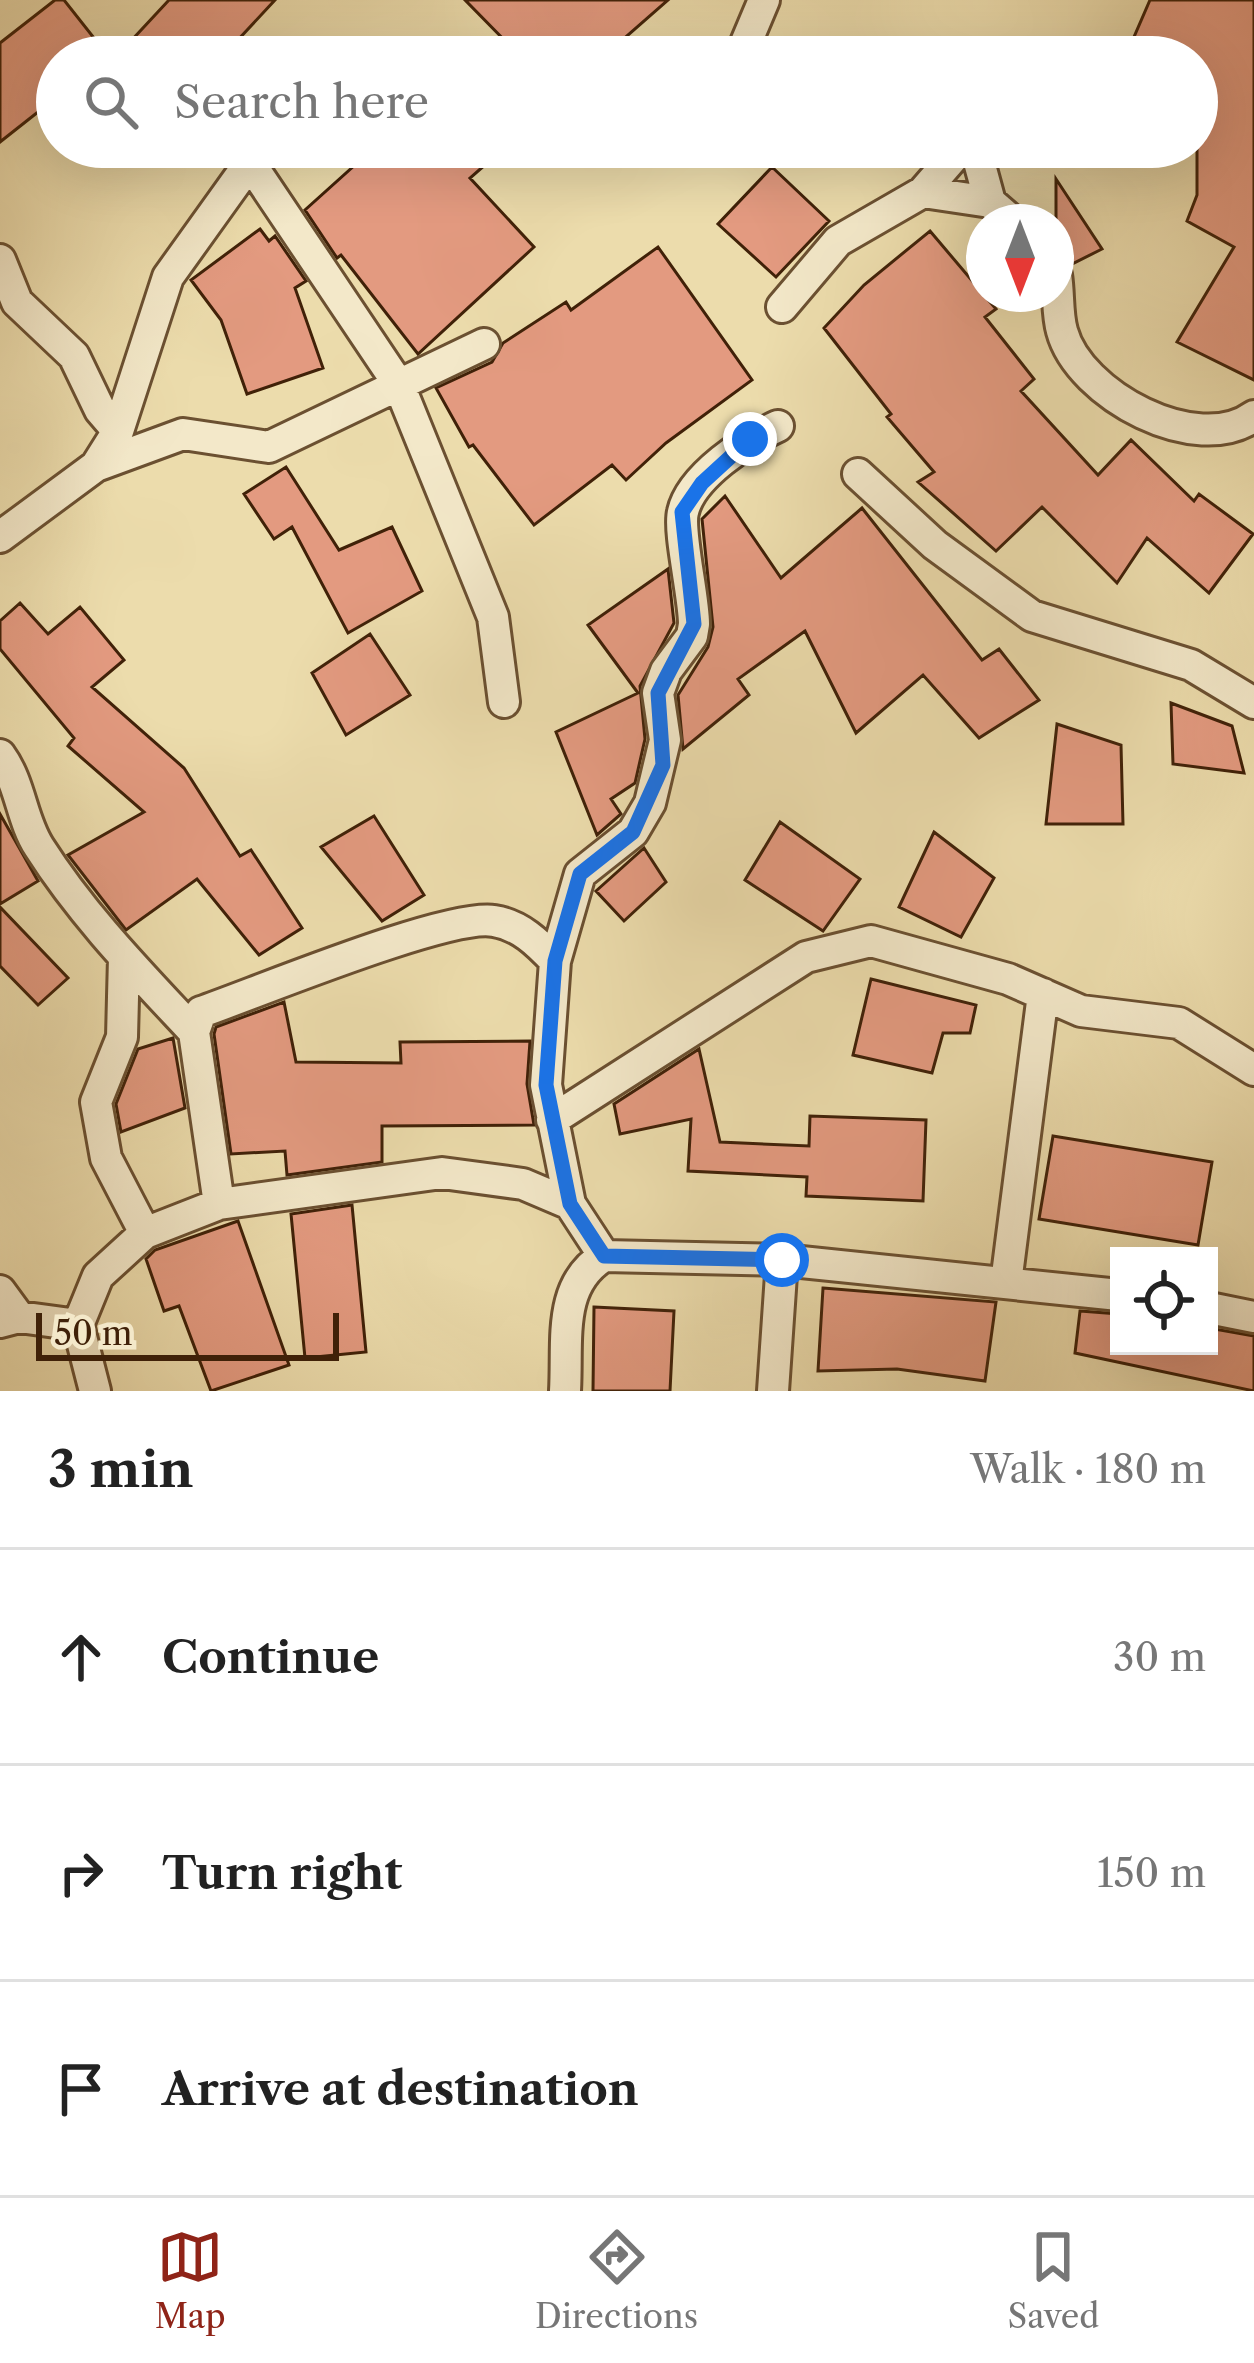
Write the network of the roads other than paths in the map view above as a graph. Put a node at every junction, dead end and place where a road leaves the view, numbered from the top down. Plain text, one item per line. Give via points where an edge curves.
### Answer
1 (764, 0) edge
2 (749, 36) edge
3 (246, 168) edge
4 (263, 168) edge
5 (944, 168) edge
6 (983, 168) edge
7 (923, 192) junction
8 (970, 204) edge
9 (998, 204) edge
10 (0, 260) edge
11 (782, 307) dead end
12 (1060, 312) edge
13 (484, 344) dead end
14 (399, 385) junction
15 (1254, 416) edge
16 (766, 422) dead end
17 (118, 431) junction
18 (96, 466) junction
19 (858, 474) dead end
20 (0, 537) edge
21 (504, 702) dead end
22 (1254, 703) edge
23 (0, 754) edge
24 (124, 957) junction
25 (555, 961) junction
26 (1043, 994) junction
27 (194, 1032) junction
28 (1254, 1070) edge
29 (553, 1120) junction
30 (219, 1204) junction
31 (570, 1204) junction
32 (145, 1233) junction
33 (604, 1256) junction
34 (782, 1260) junction
35 (1006, 1283) junction
36 (0, 1291) edge
37 (1110, 1294) edge
38 (1218, 1310) edge
39 (1254, 1317) edge
40 (10, 1320) edge
41 (78, 1324) junction
42 (95, 1391) edge
43 (565, 1391) edge
44 (773, 1391) edge

1 - 2 street
3 - 17 street via 168,277
4 - 14 street
5 - 7 street
6 - 9 street
7 - 8 street
7 - 11 street via 838,241
10 - 17 street via 17,302 74,356
12 - 15 street via 1062,334 1081,364 1129,408 1191,430 1240,426
13 - 14 street
14 - 18 street via 269,447 183,434
14 - 21 street via 493,617
16 - 25 street via 682,512 694,624 658,693 663,765 633,832 580,874
17 - 18 street
18 - 20 street
19 - 22 street via 1032,616 1190,665
23 - 24 street via 35,841
24 - 27 street
24 - 32 street via 122,1037 96,1102 106,1158
25 - 27 street via 530,934 492,920 432,931 201,1012
25 - 29 street via 546,1085
26 - 28 street via 1081,1011 1178,1023
26 - 29 street via 871,941 806,957
26 - 35 street
27 - 30 street
29 - 31 street
30 - 31 street via 442,1173 523,1184
30 - 32 street
31 - 33 street
32 - 41 street via 98,1276
33 - 34 street
33 - 43 street via 581,1270 571,1294
34 - 35 street
34 - 44 street
35 - 37 street
36 - 40 street
38 - 39 street
40 - 41 street
41 - 42 street

